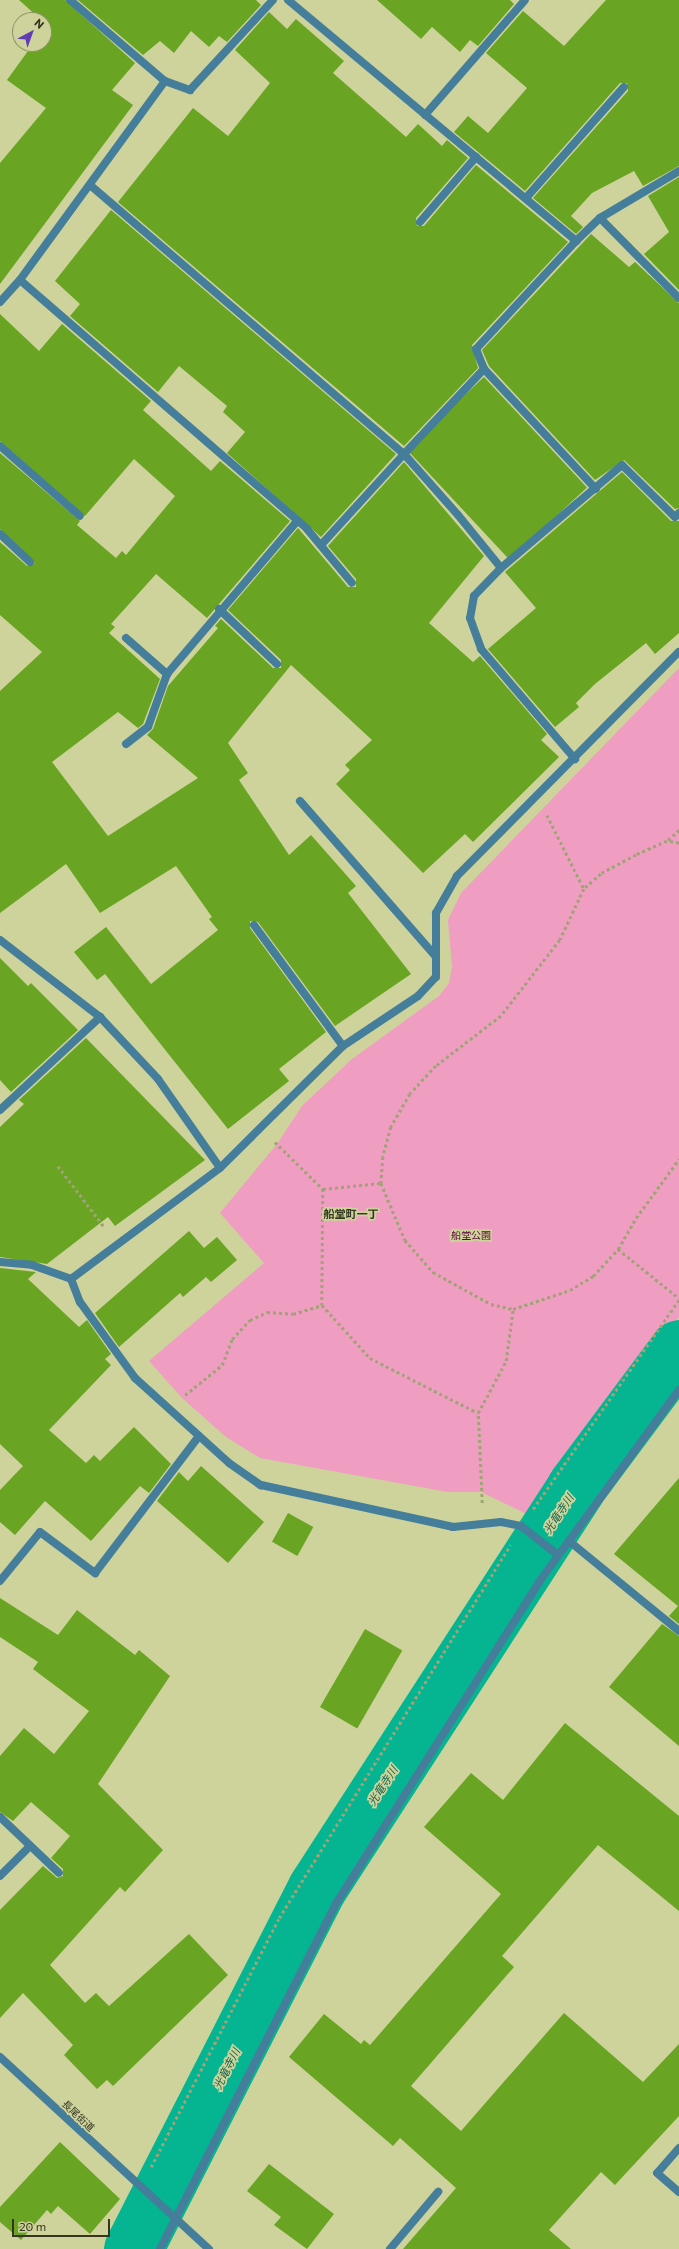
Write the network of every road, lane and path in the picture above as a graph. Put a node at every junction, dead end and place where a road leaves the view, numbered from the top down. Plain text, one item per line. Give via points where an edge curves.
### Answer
1 (70, 0) edge
2 (273, 0) edge
3 (288, 0) edge
4 (525, 0) edge
5 (165, 81) junction
6 (624, 87) dead end
7 (425, 115) junction
8 (476, 157) junction
9 (679, 171) edge
10 (90, 185) junction
11 (526, 198) junction
12 (600, 218) junction
13 (420, 222) dead end
14 (576, 241) junction
15 (20, 280) junction
16 (679, 298) edge
17 (0, 302) edge
18 (484, 369) junction
19 (0, 446) edge
20 (404, 454) junction
21 (596, 490) junction
22 (80, 516) dead end
23 (678, 517) edge
24 (298, 521) junction
25 (0, 534) edge
26 (321, 545) junction
27 (30, 562) dead end
28 (501, 568) junction
29 (352, 583) dead end
30 (219, 609) junction
31 (126, 638) dead end
32 (679, 652) edge
33 (277, 664) dead end
34 (167, 674) junction
35 (126, 744) dead end
36 (575, 759) junction
37 (536, 798) junction
38 (300, 801) dead end
39 (679, 830) edge
40 (667, 841) junction
41 (679, 843) edge
42 (584, 890) junction
43 (254, 925) dead end
44 (0, 940) edge
45 (435, 956) junction
46 (100, 1017) junction
47 (343, 1046) junction
48 (0, 1110) edge
49 (259, 1129) junction
50 (679, 1159) edge
51 (58, 1166) dead end
52 (220, 1168) junction
53 (381, 1183) junction
54 (323, 1189) junction
55 (119, 1245) junction
56 (618, 1249) junction
57 (0, 1262) edge
58 (71, 1279) junction
59 (679, 1299) edge
60 (322, 1305) junction
61 (514, 1309) junction
62 (679, 1390) edge
63 (170, 1410) junction
64 (478, 1413) junction
65 (199, 1436) junction
66 (483, 1523) junction
67 (522, 1527) junction
68 (569, 1541) junction
69 (557, 1554) junction
70 (0, 1581) edge
71 (679, 1631) edge
72 (0, 1817) edge
73 (30, 1846) junction
74 (59, 1873) dead end
75 (0, 1876) edge
76 (0, 2057) edge
77 (679, 2148) edge
78 (141, 2188) junction
79 (438, 2192) dead end
80 (679, 2192) edge
81 (172, 2216) junction
82 (160, 2249) edge
83 (209, 2249) edge
84 (390, 2249) edge

1 - 5 street
2 - 5 street via 190,90
3 - 7 street
4 - 7 street
5 - 10 street
6 - 11 street
7 - 8 street
8 - 11 street
8 - 13 street
9 - 12 street
10 - 15 street
10 - 20 street
11 - 14 street
12 - 14 street
12 - 16 street
14 - 18 street via 476,349
15 - 17 street
15 - 24 street
18 - 20 street
18 - 21 street
19 - 22 street
20 - 26 street
20 - 28 street
21 - 23 street via 622,465
21 - 28 street
24 - 26 street
24 - 30 street
25 - 27 street
26 - 29 street
28 - 36 street via 474,596 470,618 480,649
30 - 33 street
30 - 34 street
31 - 34 street
32 - 36 street
34 - 35 street via 148,727
36 - 37 street
37 - 42 path
37 - 45 street via 457,876 436,913
38 - 45 street
39 - 40 path
40 - 41 path
40 - 42 path via 601,874
42 - 53 path via 560,940 501,1016 436,1066 410,1094 391,1127 383,1157
43 - 47 street
44 - 46 street
45 - 47 street via 436,978 418,996
46 - 48 street
46 - 52 street via 158,1079
47 - 49 street
49 - 52 street
49 - 54 path
50 - 56 path via 636,1218
51 - 55 path
52 - 55 street
53 - 54 path
53 - 61 path via 405,1240 433,1272 491,1304
54 - 60 path
55 - 58 street
56 - 59 path
56 - 61 path via 593,1276 570,1290
57 - 58 street via 32,1265
58 - 63 street via 80,1302 135,1378
59 - 67 path
60 - 63 path via 293,1314 267,1312 250,1320 232,1339 222,1365
60 - 64 path via 370,1358
61 - 64 path via 506,1361
62 - 68 street
63 - 65 street
64 - 66 path
65 - 66 street via 261,1485 453,1527
65 - 70 street via 95,1573 40,1532
66 - 67 street via 501,1522
67 - 69 street
67 - 78 path via 279,1918
68 - 69 street
68 - 71 street
69 - 81 street via 337,1902
72 - 73 street
73 - 74 street
73 - 75 street
76 - 78 street, 長尾街道
77 - 80 street via 657,2173
78 - 81 street, 長尾街道
79 - 84 street
81 - 82 street
81 - 83 street

